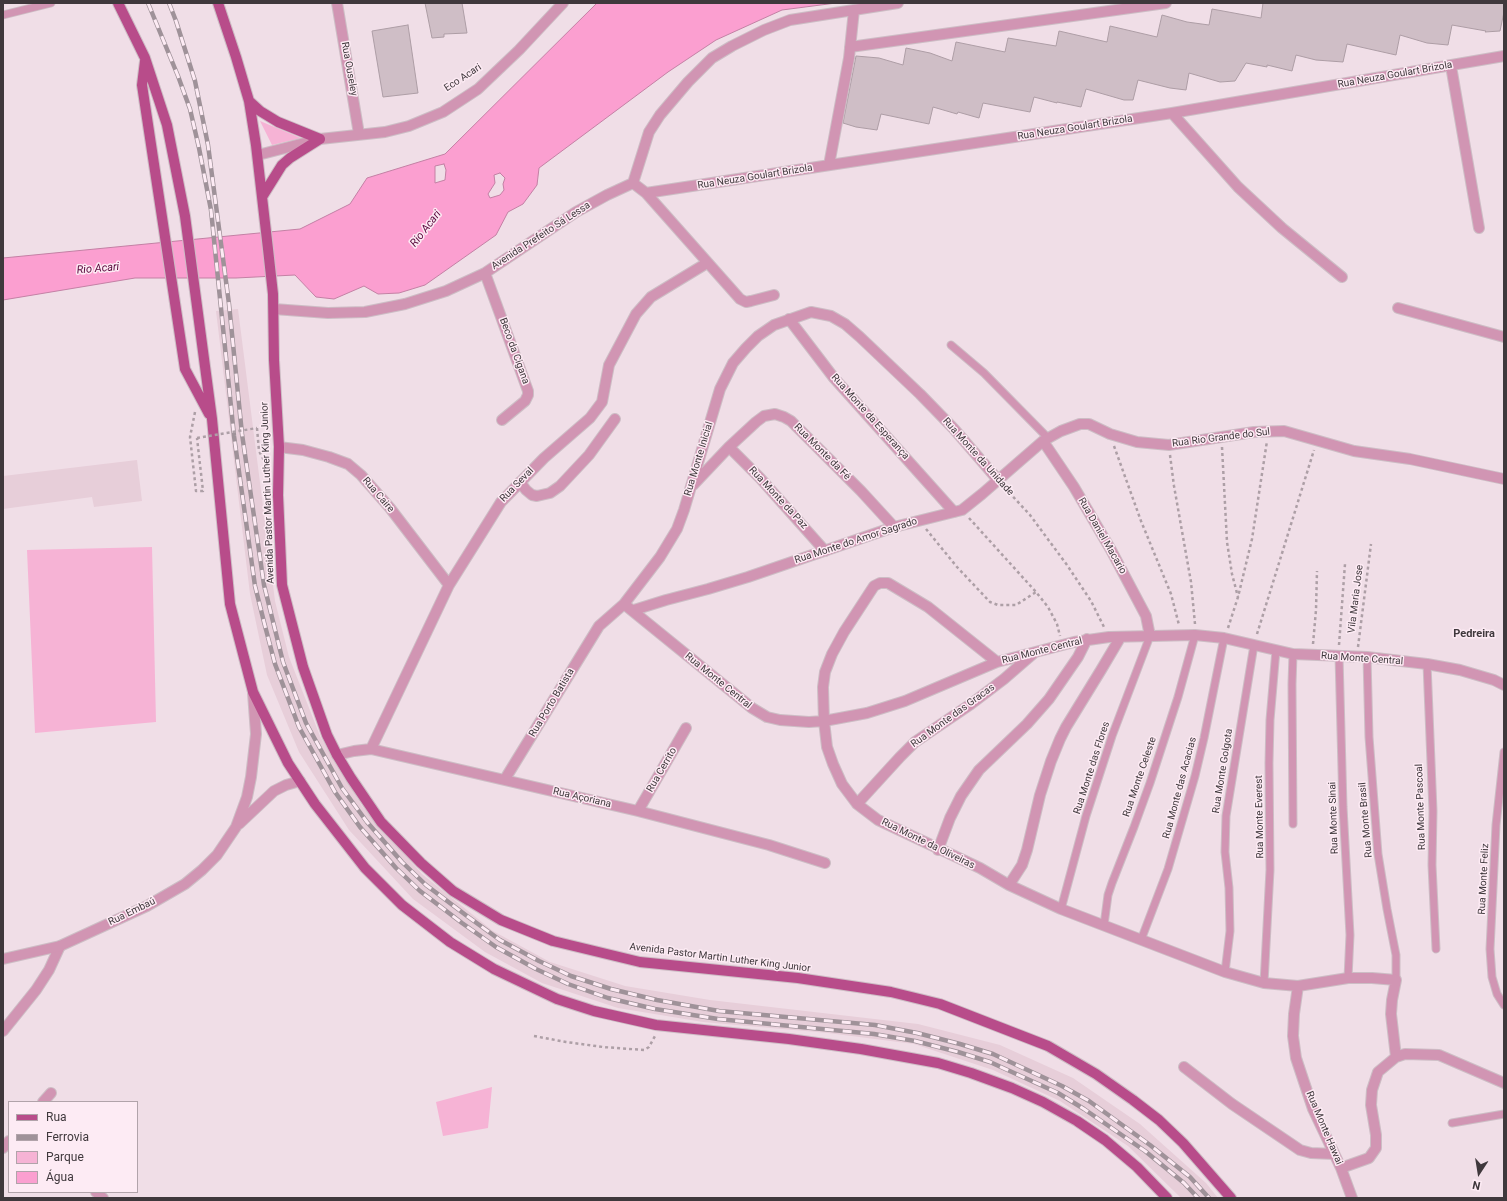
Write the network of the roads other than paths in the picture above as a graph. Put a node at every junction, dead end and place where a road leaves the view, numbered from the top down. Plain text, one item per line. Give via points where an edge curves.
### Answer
1 (51, 3) edge
2 (118, 3) edge
3 (218, 3) edge
4 (337, 3) edge
5 (563, 3) edge
6 (898, 3) edge
7 (1166, 3) edge
8 (854, 10) junction
9 (3, 15) edge
10 (850, 47) junction
11 (1504, 56) edge
12 (145, 58) junction
13 (1451, 66) junction
14 (249, 101) junction
15 (1172, 113) junction
16 (359, 134) junction
17 (320, 139) junction
18 (258, 155) junction
19 (829, 165) junction
20 (633, 184) junction
21 (646, 193) junction
22 (262, 197) junction
23 (1480, 228) dead end
24 (707, 263) junction
25 (485, 273) junction
26 (1342, 277) dead end
27 (774, 294) dead end
28 (1398, 308) dead end
29 (274, 309) junction
30 (811, 312) joint
31 (790, 318) junction
32 (1504, 337) edge
33 (951, 345) dead end
34 (212, 419) junction
35 (615, 419) dead end
36 (502, 420) dead end
37 (1080, 424) joint
38 (1046, 440) junction
39 (279, 447) junction
40 (729, 447) junction
41 (1504, 479) edge
42 (998, 480) junction
43 (520, 482) junction
44 (690, 488) junction
45 (958, 511) junction
46 (894, 527) junction
47 (825, 551) junction
48 (449, 585) junction
49 (624, 604) junction
50 (634, 610) junction
51 (599, 626) joint
52 (1195, 635) junction
53 (1150, 636) junction
54 (1120, 638) junction
55 (1224, 638) junction
56 (1087, 639) junction
57 (1254, 645) junction
58 (1276, 650) junction
59 (1036, 651) junction
60 (1293, 654) junction
61 (1339, 656) junction
62 (1367, 657) junction
63 (997, 662) junction
64 (1427, 664) junction
65 (1504, 685) edge
66 (253, 692) junction
67 (824, 721) junction
68 (686, 728) dead end
69 (371, 749) junction
70 (1504, 752) edge
71 (337, 755) junction
72 (505, 779) junction
73 (300, 781) junction
74 (858, 804) junction
75 (638, 811) junction
76 (1293, 824) dead end
77 (236, 827) junction
78 (938, 850) junction
79 (825, 863) dead end
80 (1009, 885) junction
81 (1062, 909) junction
82 (1104, 925) junction
83 (1141, 940) junction
84 (60, 946) junction
85 (1436, 949) dead end
86 (3, 958) edge
87 (1225, 972) junction
88 (1348, 978) junction
89 (1396, 980) junction
90 (1264, 983) junction
91 (1298, 986) junction
92 (1504, 1005) edge
93 (3, 1031) edge
94 (1396, 1057) junction
95 (1184, 1068) dead end
96 (1504, 1083) edge
97 (51, 1093) dead end
98 (44, 1101) edge
99 (1504, 1114) edge
100 (1452, 1123) dead end
101 (1334, 1154) junction
102 (1341, 1168) junction
103 (1167, 1198) edge
104 (1231, 1198) edge
105 (1352, 1198) edge

1 - 9 lane
2 - 12 main road
3 - 14 main road, Avenida Pastor Martin Luther King Junior
4 - 16 street, Rua Ouseley
5 - 16 street via 478,89 442,112 409,126 385,132
6 - 8 street
7 - 10 street
8 - 10 street
8 - 20 street via 790,20 764,30 712,58 688,82 649,132
10 - 19 street
11 - 13 street, Rua Neuza Goulart Brizola
12 - 34 main road via 167,126 185,216
12 - 34 main road via 142,85 185,369
13 - 15 street, Rua Neuza Goulart Brizola
13 - 23 street
14 - 17 main road via 278,122
14 - 18 main road, Avenida Pastor Martin Luther King Junior
15 - 19 street, Rua Neuza Goulart Brizola
15 - 26 street via 1238,187 1288,233
16 - 17 street
17 - 18 street
17 - 22 main road via 282,165
18 - 22 main road, Avenida Pastor Martin Luther King Junior
19 - 21 street, Rua Neuza Goulart Brizola
20 - 21 street
20 - 25 street, Avenida Prefeito Sá Lessa via 576,212
21 - 24 street
22 - 29 main road, Avenida Pastor Martin Luther King Junior
24 - 27 street via 743,300 751,301
24 - 43 street, Rua Seval via 651,297 636,314 609,365 602,402 590,418
25 - 29 street, Avenida Prefeito Sá Lessa via 446,291 405,304 365,312 328,313
25 - 36 street, Beco da Cigana via 528,391 525,401
28 - 32 street
29 - 39 main road, Avenida Pastor Martin Luther King Junior
30 - 31 street, Rua Monte Inicial
30 - 42 street, Rua Monte da Unidade via 830,316 860,336 920,394
31 - 44 street, Rua Monte Inicial via 758,336 733,363 720,389
31 - 45 street, Rua Monte da Esperança via 834,378
33 - 38 lane, Rua Daniel Macario via 999,389
34 - 66 main road via 230,604
35 - 43 street via 589,455 550,493 532,495
37 - 38 street, Rua Monte do Amor Sagrado
37 - 41 street, Rua Rio Grande do Sul via 1089,424 1137,442 1169,445 1284,431 1354,451 1410,459
38 - 42 street, Rua Monte do Amor Sagrado
38 - 53 street, Rua Daniel Macario via 1111,550 1146,616
39 - 48 street, Rua Caire via 303,450 348,464 390,508
39 - 71 main road, Avenida Pastor Martin Luther King Junior via 278,495 282,584 303,667 327,735
40 - 44 street, Rua Monte da Fé
40 - 46 street, Rua Monte da Fé via 764,416 775,414 784,417 816,446
40 - 47 street, Rua Monte da Paz
42 - 45 street, Rua Monte do Amor Sagrado
43 - 48 street, Rua Seval via 501,502
44 - 49 street, Rua Monte Inicial via 677,529 660,557
45 - 46 street, Rua Monte do Amor Sagrado
46 - 47 street, Rua Monte do Amor Sagrado
47 - 50 street, Rua Monte do Amor Sagrado via 748,577
48 - 69 street, Rua Seval
49 - 50 street, Rua Monte Central
49 - 51 street, Rua Monte Inicial
50 - 67 street, Rua Monte Central via 693,661 767,717 780,720
51 - 72 street, Rua Porto Batista
52 - 53 street, Rua Monte Central
52 - 55 street, Rua Monte Central
52 - 82 lane, Rua Monte Celeste via 1150,783 1108,895
53 - 54 street, Rua Monte Central
53 - 81 lane, Rua Monte das Flores via 1112,736 1086,816
54 - 56 street, Rua Monte Central
54 - 80 street via 1063,733 1050,760 1027,850 1022,865
55 - 57 street, Rua Monte Central
55 - 83 lane, Rua Monte das Acacias via 1195,776 1168,869
56 - 59 street, Rua Monte Central
56 - 78 street via 1078,657 1049,699 979,770 961,796
57 - 58 street, Rua Monte Central
57 - 87 lane, Rua Monte Golgota via 1226,816 1225,852 1230,931
58 - 60 street, Rua Monte Central
58 - 90 lane, Rua Monte Everest via 1268,763 1270,870
59 - 63 street, Rua Monte Central
59 - 74 street, Rua Monte das Gracas via 971,704 915,742
60 - 61 street, Rua Monte Central
60 - 76 lane
61 - 62 street, Rua Monte Central
61 - 88 lane, Rua Monte Sinai via 1350,935
62 - 64 street, Rua Monte Central
62 - 89 lane, Rua Monte Brasil via 1378,854 1396,955
63 - 67 street, Rua Monte Central via 905,701 867,713
63 - 67 street, Rua Monte da Oliveiras via 928,607 888,583 880,583 869,592 832,654 825,672 823,687
64 - 65 street, Rua Monte Central via 1460,670
64 - 85 lane, Rua Monte Pascoal
66 - 73 main road via 288,763
66 - 77 street, Rua Embaú via 256,720 254,756 247,797
67 - 74 street, Rua Monte da Oliveiras via 827,747 833,764 842,784
68 - 75 street, Rua Cerrito
69 - 71 street, Rua Açoriana
69 - 72 street, Rua Açoriana
70 - 92 lane, Rua Monte Feliz via 1496,825 1490,949 1492,977 1497,994
71 - 104 main road, Avenida Pastor Martin Luther King Junior via 381,822 420,863 454,891 501,920 553,941 640,962 798,978 891,992 940,1004 999,1026 1048,1046 1133,1100 1183,1143
72 - 75 street, Rua Açoriana
73 - 77 street, Rua Embaú via 274,791
73 - 103 main road via 365,868 402,905 450,942 494,969 557,999 594,1011 656,1025 861,1049 931,1062 971,1073 1012,1088 1077,1121 1106,1140
74 - 78 street, Rua Monte da Oliveiras via 878,820
75 - 79 street, Rua Açoriana via 769,845
77 - 84 street, Rua Embaú via 217,855 185,884 147,906
78 - 80 street, Rua Monte da Oliveiras via 980,868
80 - 81 street, Rua Monte da Oliveiras
81 - 82 street, Rua Monte da Oliveiras
82 - 83 street, Rua Monte da Oliveiras
83 - 87 street, Rua Monte da Oliveiras
84 - 86 street, Rua Embaú
84 - 93 street via 36,990
87 - 90 street, Rua Monte da Oliveiras
88 - 89 street, Rua Monte da Oliveiras
88 - 91 street, Rua Monte da Oliveiras
89 - 94 street via 1391,1014
90 - 91 street, Rua Monte da Oliveiras
91 - 101 street, Rua Monte Hawai via 1293,1036 1296,1058 1313,1109
94 - 96 street via 1406,1054 1439,1055
94 - 102 street via 1378,1072 1372,1090 1376,1148 1368,1158
95 - 101 street via 1300,1150 1311,1154
97 - 98 street
99 - 100 lane
101 - 102 street, Rua Monte Hawai
102 - 105 street, Rua Monte Hawai

